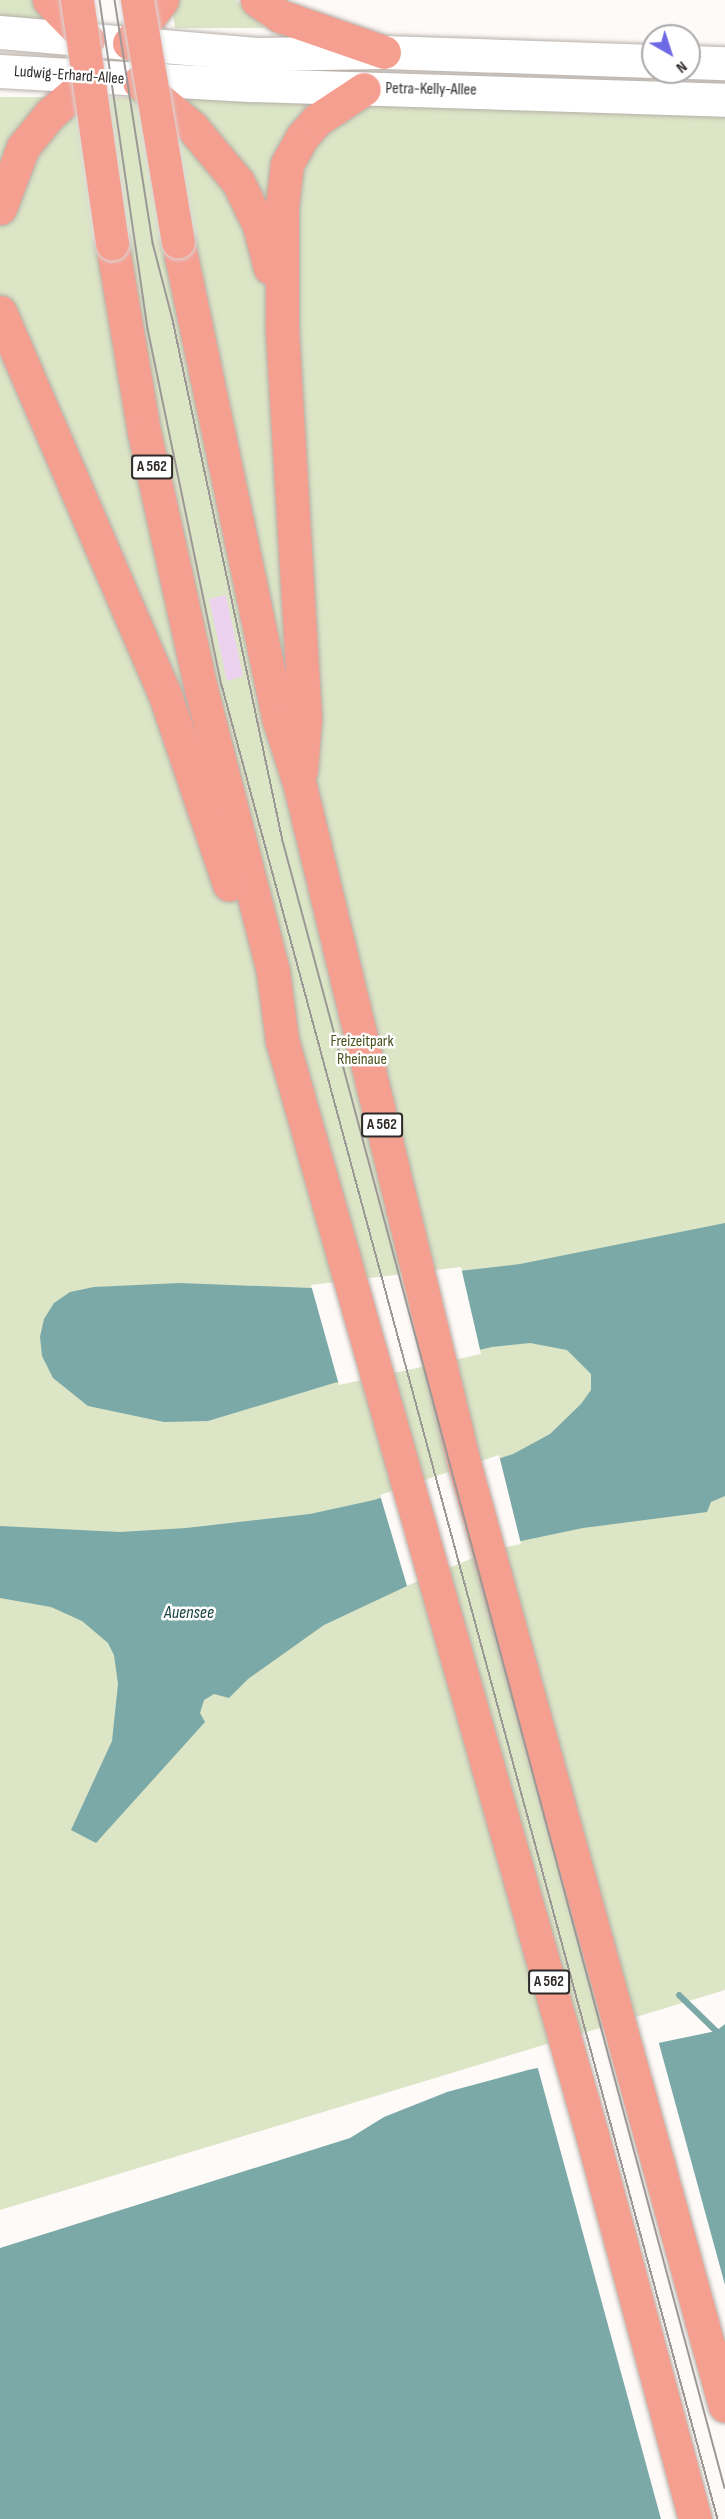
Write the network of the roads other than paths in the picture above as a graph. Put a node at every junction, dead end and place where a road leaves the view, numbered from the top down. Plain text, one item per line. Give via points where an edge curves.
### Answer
1 (49, 0) edge
2 (77, 0) edge
3 (137, 0) edge
4 (162, 0) edge
5 (257, 0) edge
6 (0, 32) edge
7 (384, 52) junction
8 (104, 55) junction
9 (641, 61) edge
10 (701, 62) edge
11 (725, 63) edge
12 (0, 71) edge
13 (137, 81) junction
14 (364, 89) junction
15 (725, 100) edge
16 (0, 208) edge
17 (0, 286) edge
18 (0, 312) edge
19 (282, 326) junction
20 (14, 346) junction
21 (300, 786) junction
22 (282, 1040) junction
23 (725, 2406) edge
24 (695, 2519) edge

1 - 8 highway
2 - 22 highway, A 562, bridge via 144,432 201,689 273,972
3 - 21 highway, A 562, bridge via 178,242 269,677
4 - 8 highway
5 - 7 highway via 280,16
6 - 8 main road, Ludwig-Erhard-Allee
7 - 8 main road
7 - 9 main road
8 - 12 main road, Ludwig-Erhard-Allee
8 - 13 main road, Ludwig-Erhard-Allee
8 - 16 highway via 23,147
10 - 11 main road
13 - 14 main road, Petra-Kelly-Allee
13 - 19 highway via 192,127 238,182 259,225
14 - 15 main road, Petra-Kelly-Allee
14 - 19 highway via 317,120 287,164 282,206
17 - 20 highway
18 - 20 highway
19 - 21 highway via 306,718
20 - 22 highway via 165,696 225,867 252,976
21 - 23 highway, A 562 via 464,1463
22 - 24 highway, A 562 via 588,2124

